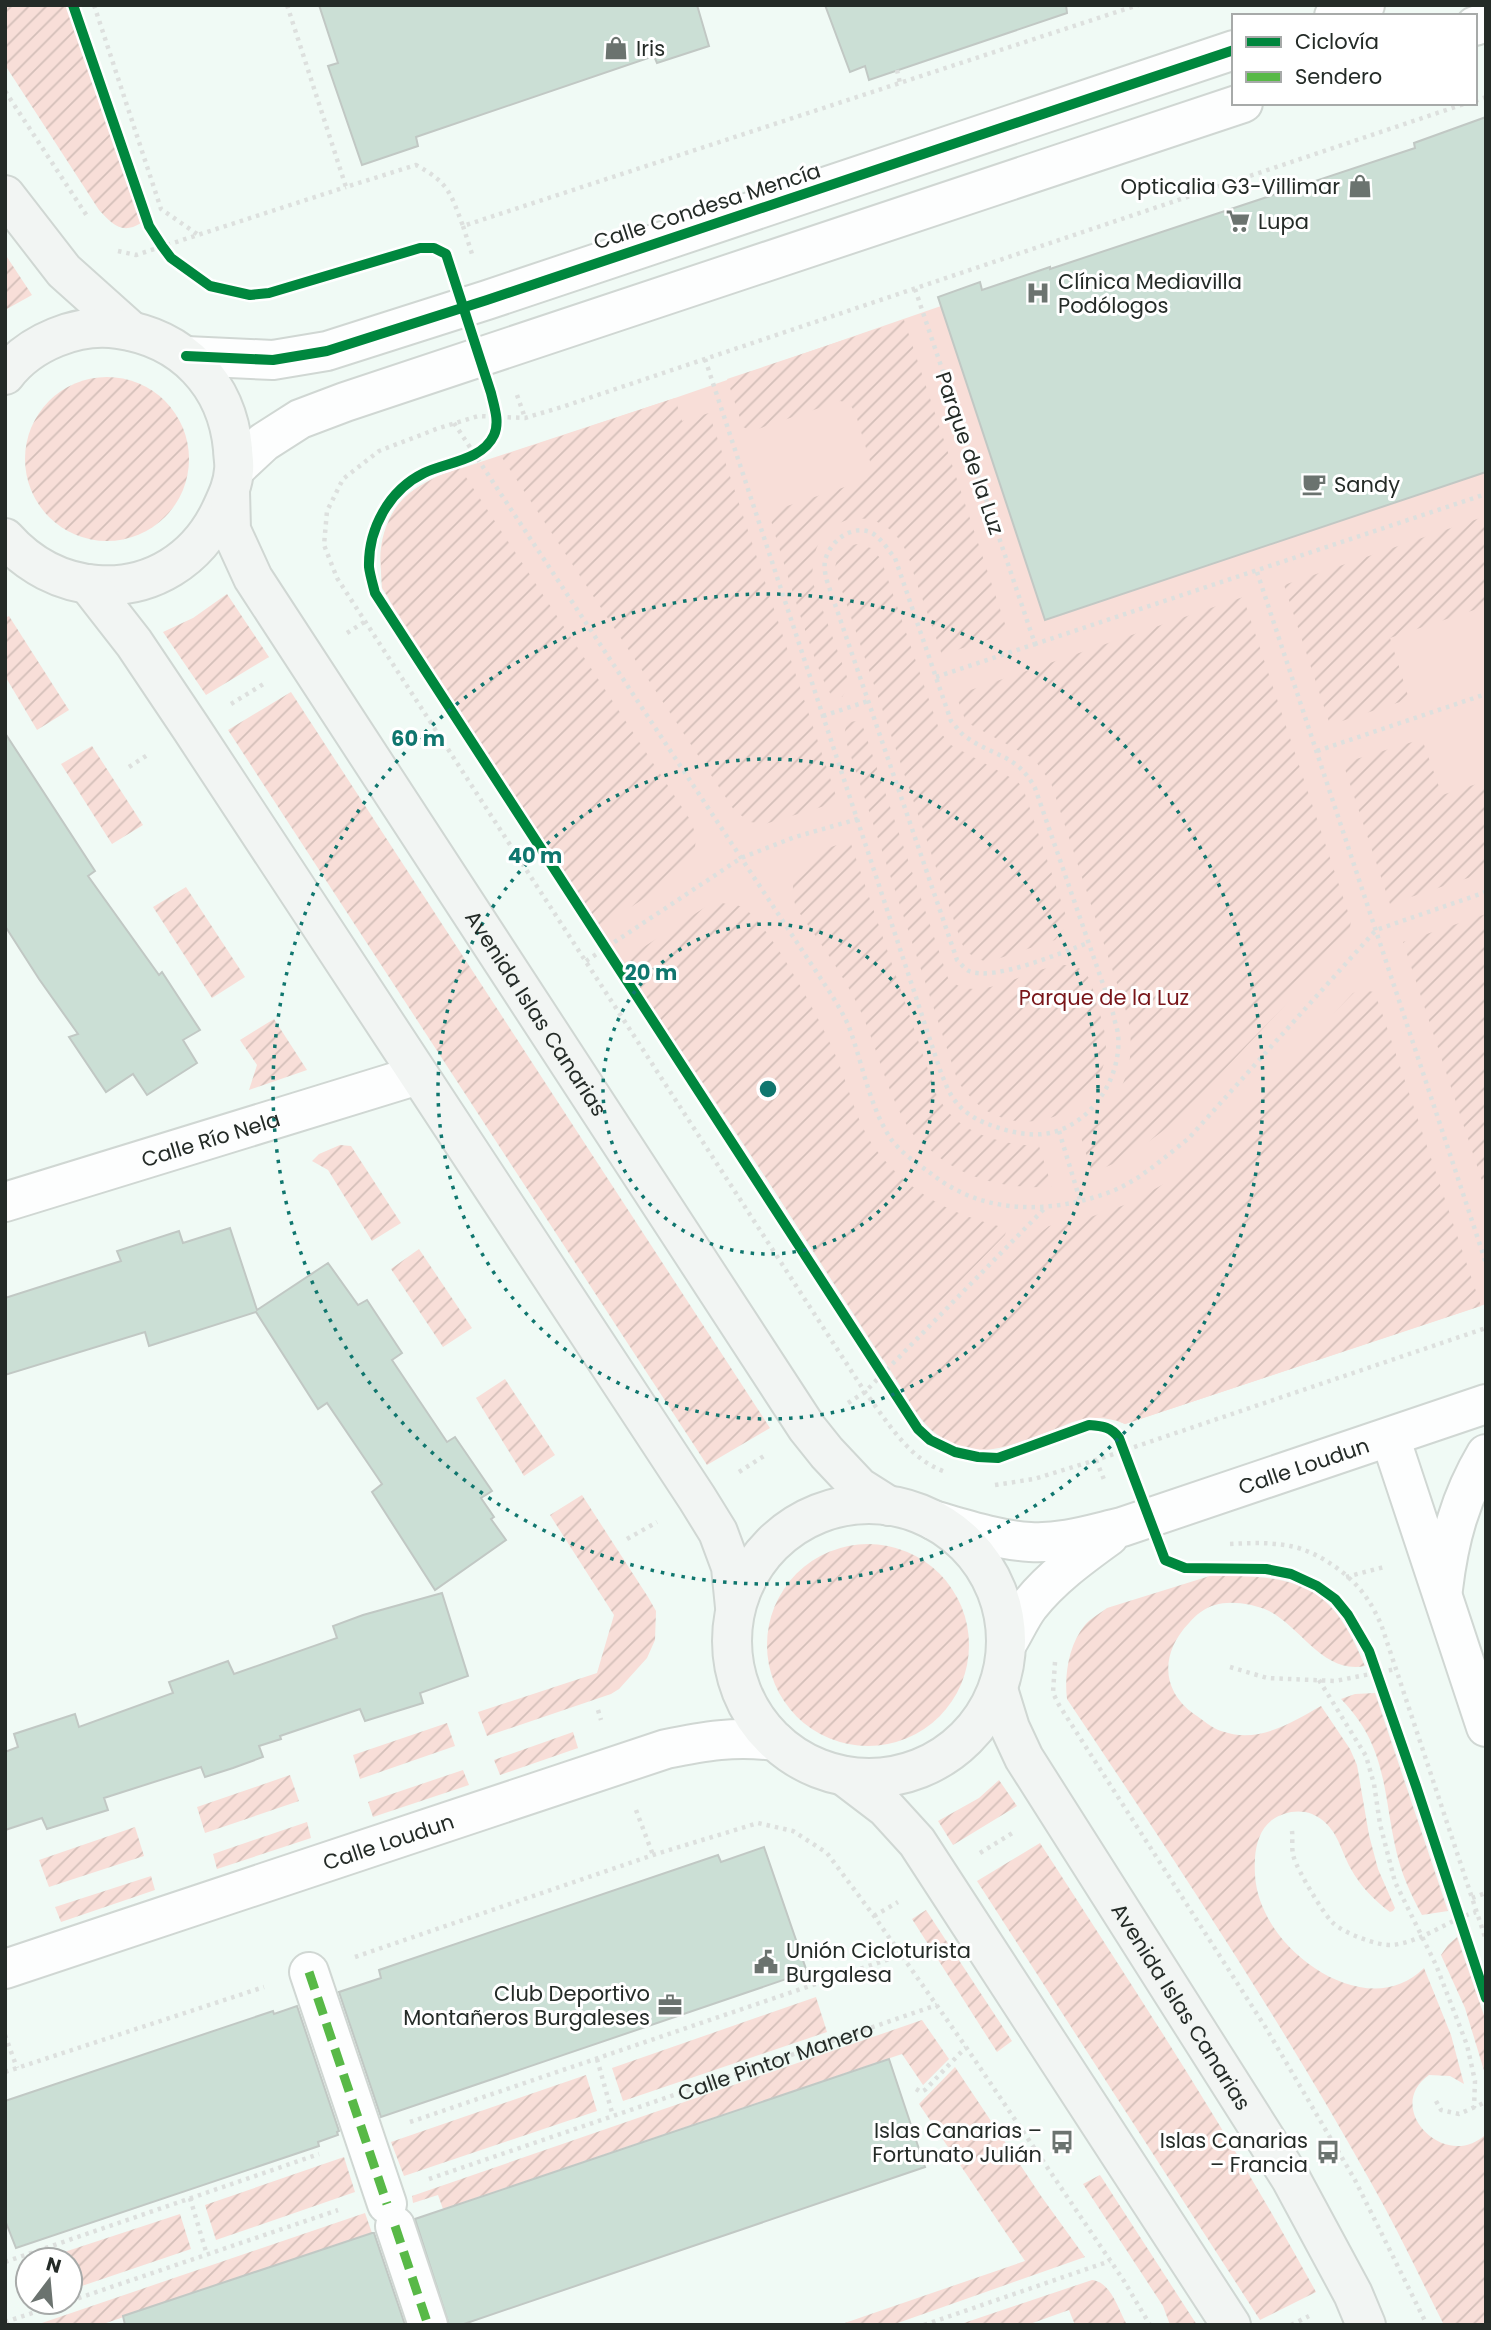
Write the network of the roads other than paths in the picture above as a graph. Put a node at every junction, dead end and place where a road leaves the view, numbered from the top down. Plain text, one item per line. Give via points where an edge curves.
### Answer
1 (1364, 5) edge
2 (1339, 14) edge
3 (1232, 51) edge
4 (1237, 105) edge
5 (5, 195) edge
6 (131, 331) junction
7 (186, 356) junction
8 (5, 375) edge
9 (232, 480) junction
10 (5, 538) edge
11 (88, 584) junction
12 (418, 1075) junction
13 (5, 1202) edge
14 (1486, 1404) edge
15 (1390, 1437) junction
16 (1486, 1454) edge
17 (889, 1506) junction
18 (933, 1520) junction
19 (1135, 1523) junction
20 (1442, 1595) junction
21 (735, 1607) junction
22 (1006, 1645) junction
23 (998, 1689) junction
24 (1486, 1727) edge
25 (775, 1741) junction
26 (844, 1776) junction
27 (5, 1969) edge
28 (309, 1972) road end
29 (428, 2325) edge
30 (1231, 2325) edge
31 (1366, 2325) edge

1 - 2 street
3 - 7 street, Calle Condesa Mencía via 327,351 273,360
4 - 9 street via 345,402 300,419 264,442
5 - 6 main road via 64,271
6 - 7 main road, Avenida Islas Canarias via 160,340
6 - 8 main road via 80,329 41,344
7 - 9 main road, Avenida Islas Canarias via 222,402 231,429
9 - 11 main road via 211,530 179,563 134,582
9 - 17 main road, Avenida Islas Canarias via 231,530 253,578 807,1428 859,1487
10 - 11 main road via 40,568
11 - 12 main road via 134,643
12 - 13 street, Calle Río Nela
12 - 21 main road via 718,1532 731,1567
14 - 15 street, Calle Loudun
15 - 19 street, Calle Loudun
15 - 20 street
16 - 20 street via 1459,1510
17 - 18 main road
17 - 21 main road via 856,1505 823,1512 793,1527 768,1548 748,1575
18 - 19 street, Calle Loudun via 1032,1542 1069,1539
18 - 22 main road via 958,1537 979,1560 1004,1615
19 - 22 street, Calle Loudun via 1078,1558 1051,1583 1028,1608
20 - 24 street
21 - 25 main road via 732,1643 737,1679 751,1712
22 - 23 main road
23 - 26 main road via 980,1723 953,1750 920,1769 882,1777
23 - 31 main road, Avenida Islas Canarias via 1024,1758 1291,2179
25 - 26 main road via 795,1757
25 - 27 street, Calle Loudun via 743,1737 666,1749
26 - 30 main road via 886,1808 917,1842
28 - 29 street

